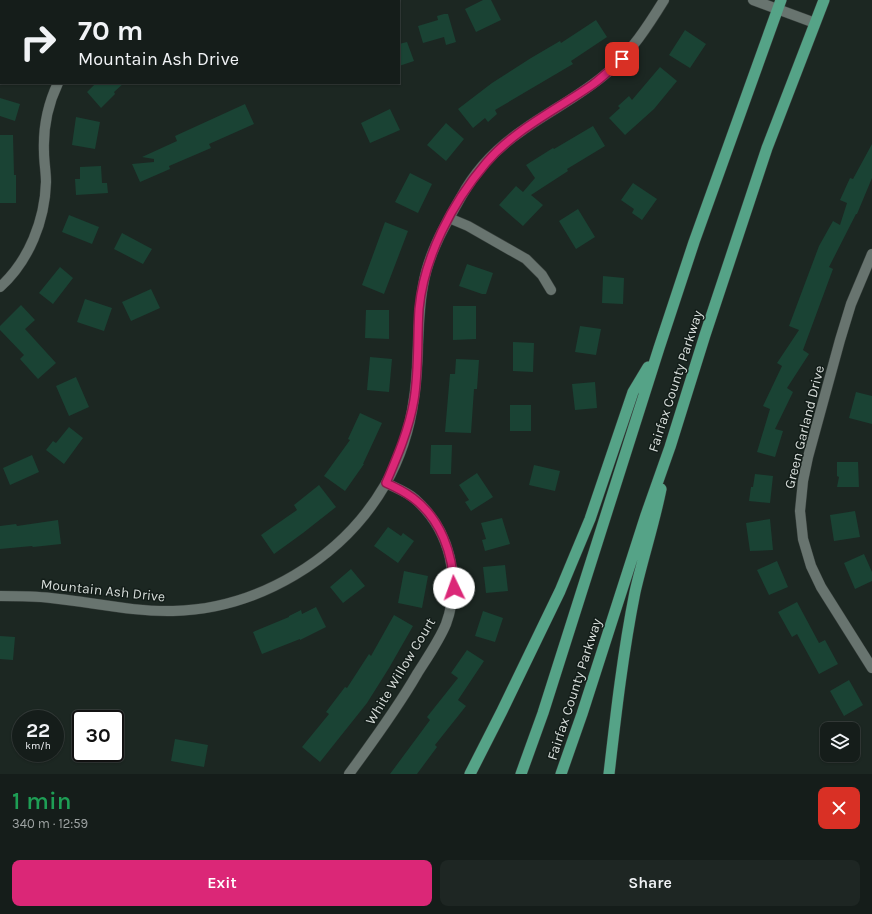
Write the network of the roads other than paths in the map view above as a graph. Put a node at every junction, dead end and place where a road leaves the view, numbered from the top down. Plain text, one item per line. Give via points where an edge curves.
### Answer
1 (664, 0) edge
2 (753, 0) edge
3 (824, 0) edge
4 (780, 5) edge
5 (815, 23) junction
6 (58, 84) edge
7 (449, 218) junction
8 (872, 254) edge
9 (0, 286) edge
10 (551, 290) dead end
11 (659, 348) junction
12 (670, 447) junction
13 (386, 483) junction
14 (0, 596) edge
15 (872, 668) edge
16 (349, 774) edge
17 (470, 774) edge
18 (521, 774) edge
19 (561, 774) edge
20 (609, 774) edge

1 - 7 street, Mountain Ash Drive via 643,33 607,73 521,131 486,162
2 - 4 street
3 - 5 highway, Fairfax County Parkway
4 - 5 street
4 - 11 highway, Fairfax County Parkway via 694,242
5 - 12 highway, Fairfax County Parkway via 767,148
6 - 9 street via 50,102 46,124 46,181 41,218 24,258
7 - 10 street via 526,259 542,275
7 - 13 street, Mountain Ash Drive via 435,244 427,268 420,309 417,376 410,421
8 - 15 street, Green Garland Drive via 851,304 840,340 808,457 800,511 803,539 811,566
11 - 17 highway via 633,392 590,519 560,591
11 - 18 highway, Fairfax County Parkway
12 - 19 highway, Fairfax County Parkway
12 - 20 highway via 630,622
13 - 14 street, Mountain Ash Drive via 353,528 324,555 277,585 244,599 207,608 150,611 53,598
13 - 16 street, White Willow Court via 415,499 439,528 451,559 452,601 445,625 407,691

